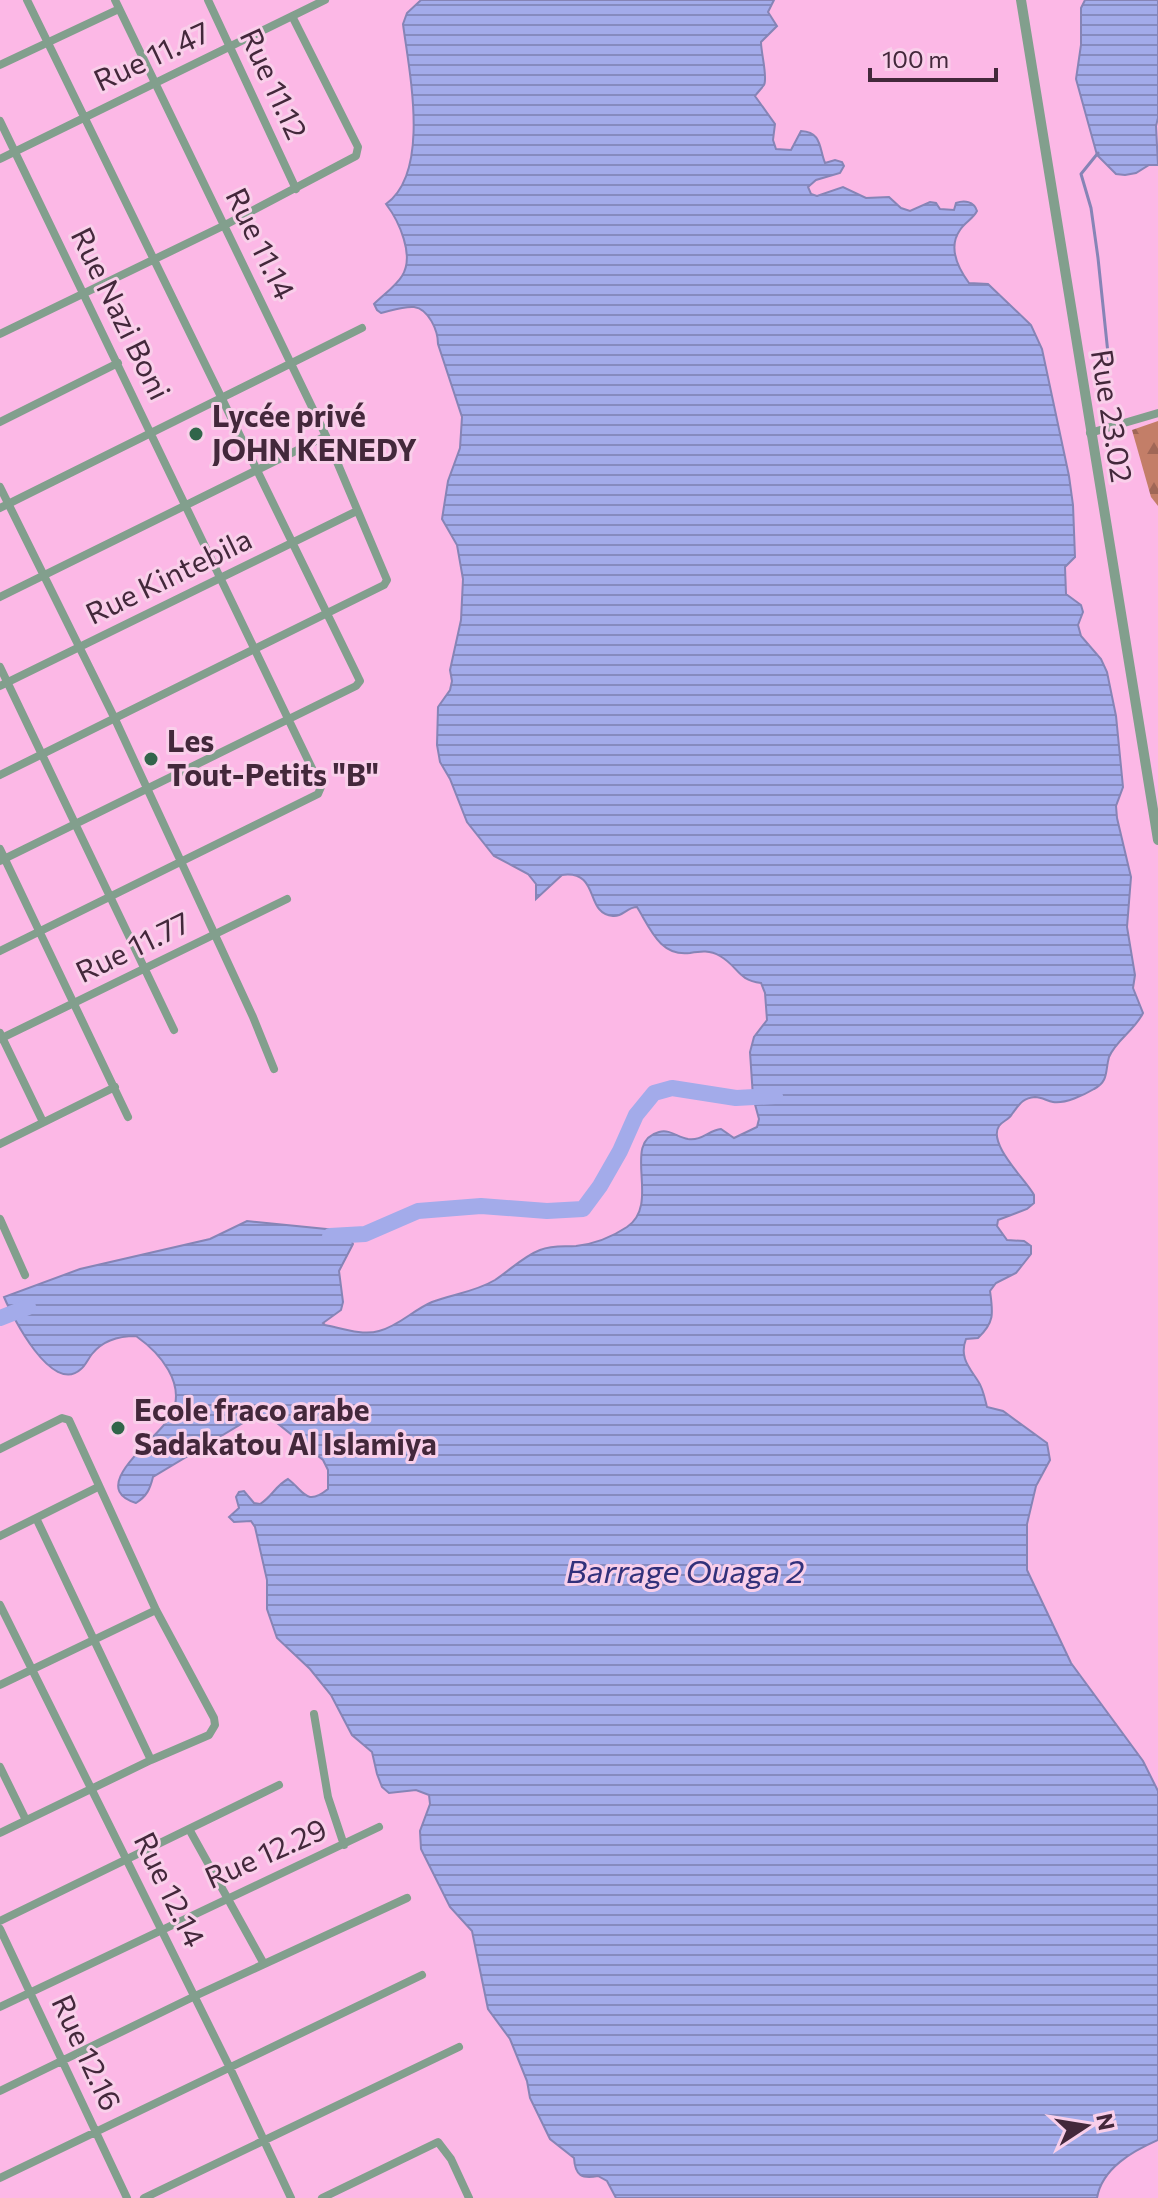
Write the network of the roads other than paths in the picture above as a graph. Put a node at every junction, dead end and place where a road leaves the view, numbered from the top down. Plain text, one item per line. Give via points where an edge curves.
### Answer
1 (27, 0) edge
2 (208, 0) edge
3 (325, 0) edge
4 (1021, 0) edge
5 (117, 4) edge
6 (292, 16) junction
7 (48, 43) junction
8 (229, 48) junction
9 (0, 65) edge
10 (155, 82) junction
11 (84, 116) junction
12 (0, 121) edge
13 (15, 152) junction
14 (0, 159) edge
15 (296, 189) junction
16 (225, 225) junction
17 (154, 259) junction
18 (84, 293) junction
19 (362, 328) dead end
20 (0, 334) edge
21 (118, 363) junction
22 (292, 363) junction
23 (222, 399) junction
24 (1158, 413) edge
25 (0, 422) edge
26 (152, 433) junction
27 (1090, 433) junction
28 (326, 436) junction
29 (258, 470) junction
30 (0, 487) edge
31 (186, 505) junction
32 (4, 506) edge
33 (357, 511) junction
34 (292, 544) junction
35 (43, 576) junction
36 (221, 578) junction
37 (0, 597) edge
38 (326, 613) junction
39 (80, 647) junction
40 (255, 648) junction
41 (0, 667) edge
42 (4, 684) edge
43 (114, 717) junction
44 (288, 717) junction
45 (43, 754) junction
46 (0, 775) edge
47 (147, 789) junction
48 (76, 823) junction
49 (1158, 840) edge
50 (0, 849) edge
51 (2, 860) edge
52 (180, 860) junction
53 (110, 895) junction
54 (287, 899) dead end
55 (40, 931) junction
56 (215, 934) junction
57 (0, 951) edge
58 (146, 968) junction
59 (75, 1003) junction
60 (174, 1030) dead end
61 (1, 1036) edge
62 (274, 1069) dead end
63 (115, 1087) junction
64 (128, 1117) dead end
65 (43, 1122) junction
66 (0, 1144) edge
67 (0, 1219) edge
68 (25, 1275) dead end
69 (0, 1449) edge
70 (98, 1487) junction
71 (37, 1520) junction
72 (0, 1536) edge
73 (0, 1605) edge
74 (156, 1610) junction
75 (94, 1640) junction
76 (31, 1670) junction
77 (0, 1685) edge
78 (314, 1714) dead end
79 (151, 1760) junction
80 (0, 1767) edge
81 (279, 1785) dead end
82 (90, 1789) junction
83 (26, 1820) junction
84 (379, 1827) dead end
85 (189, 1829) junction
86 (0, 1833) edge
87 (344, 1845) junction
88 (128, 1860) junction
89 (229, 1897) junction
90 (407, 1898) dead end
91 (0, 1921) edge
92 (0, 1929) edge
93 (160, 1929) junction
94 (264, 1964) junction
95 (422, 1975) dead end
96 (32, 1992) junction
97 (195, 1996) junction
98 (0, 2007) edge
99 (459, 2047) dead end
100 (63, 2060) junction
101 (229, 2066) junction
102 (0, 2091) edge
103 (97, 2132) junction
104 (263, 2140) junction
105 (0, 2178) edge
106 (127, 2198) edge
107 (144, 2198) edge
108 (291, 2198) edge
109 (322, 2198) edge
110 (469, 2198) edge

1 - 7 street
2 - 8 street, Rue 11.12
3 - 6 street, Rue 11.47
4 - 27 street, Rue 23.02
5 - 7 street
5 - 10 street, Rue 11.14
6 - 8 street, Rue 11.47
6 - 15 street via 359,151
7 - 9 street
7 - 11 street
8 - 10 street, Rue 11.47
8 - 15 street, Rue 11.12
10 - 11 street, Rue 11.47
10 - 16 street, Rue 11.14
11 - 13 street, Rue 11.47
11 - 17 street
12 - 13 street, Rue Nazi Boni
13 - 14 street, Rue 11.47
13 - 18 street, Rue Nazi Boni
15 - 16 street
16 - 17 street
16 - 22 street, Rue 11.14
17 - 18 street
17 - 23 street
18 - 20 street
18 - 21 street, Rue Nazi Boni
19 - 22 street
21 - 25 street
21 - 26 street, Rue Nazi Boni
22 - 23 street
22 - 28 street, Rue 11.14
23 - 26 street
23 - 29 street
24 - 27 street
26 - 31 street, Rue Nazi Boni
26 - 32 street
27 - 49 street, Rue 23.02
28 - 29 street
28 - 33 street, Rue 11.14
29 - 31 street
29 - 34 street
30 - 32 street
31 - 35 street
31 - 36 street, Rue Nazi Boni
32 - 35 street
33 - 34 street, Rue Kintebila
33 - 38 street, Rue 11.14 via 387,580
34 - 36 street, Rue Kintebila
34 - 38 street
35 - 37 street
35 - 39 street
36 - 39 street, Rue Kintebila
36 - 40 street, Rue Nazi Boni
38 - 40 street
38 - 44 street via 360,681
39 - 42 street, Rue Kintebila
39 - 43 street
40 - 43 street
40 - 44 street, Rue Nazi Boni
41 - 42 street
42 - 45 street
43 - 45 street
43 - 47 street
44 - 47 street
44 - 52 street, Rue Nazi Boni via 321,787 318,794
45 - 46 street
45 - 48 street
47 - 48 street
47 - 52 street
48 - 51 street
48 - 53 street
50 - 51 street
51 - 55 street
52 - 53 street
52 - 56 street
53 - 55 street
53 - 58 street
54 - 56 street, Rue 11.77
55 - 57 street
55 - 59 street
56 - 58 street, Rue 11.77
56 - 62 street
58 - 59 street, Rue 11.77
58 - 60 street
59 - 61 street, Rue 11.77
59 - 63 street
61 - 65 street
63 - 64 street
63 - 65 street
65 - 66 street
67 - 68 street
69 - 70 street via 67,1418
70 - 71 street
70 - 74 street
71 - 72 street
71 - 75 street
73 - 76 street, Rue 12.14
74 - 75 street
74 - 79 street via 215,1725 209,1735
75 - 76 street
75 - 79 street
76 - 77 street
76 - 82 street, Rue 12.14
78 - 87 street via 328,1797
79 - 82 street
80 - 83 street
81 - 85 street
82 - 83 street
82 - 88 street, Rue 12.14
83 - 86 street
84 - 87 street, Rue 12.29
85 - 88 street
85 - 89 street
87 - 89 street, Rue 12.29
88 - 91 street
88 - 93 street, Rue 12.14
89 - 93 street, Rue 12.29
89 - 94 street
90 - 94 street
92 - 96 street, Rue 12.16
93 - 96 street, Rue 12.29
93 - 97 street, Rue 12.14
94 - 97 street
95 - 101 street
96 - 98 street, Rue 12.29
96 - 100 street, Rue 12.16
97 - 100 street
97 - 101 street, Rue 12.14
99 - 104 street
100 - 102 street
100 - 103 street, Rue 12.16
101 - 103 street
101 - 104 street, Rue 12.14
103 - 105 street
103 - 106 street, Rue 12.16
104 - 107 street
104 - 108 street, Rue 12.14
109 - 110 street via 438,2142

